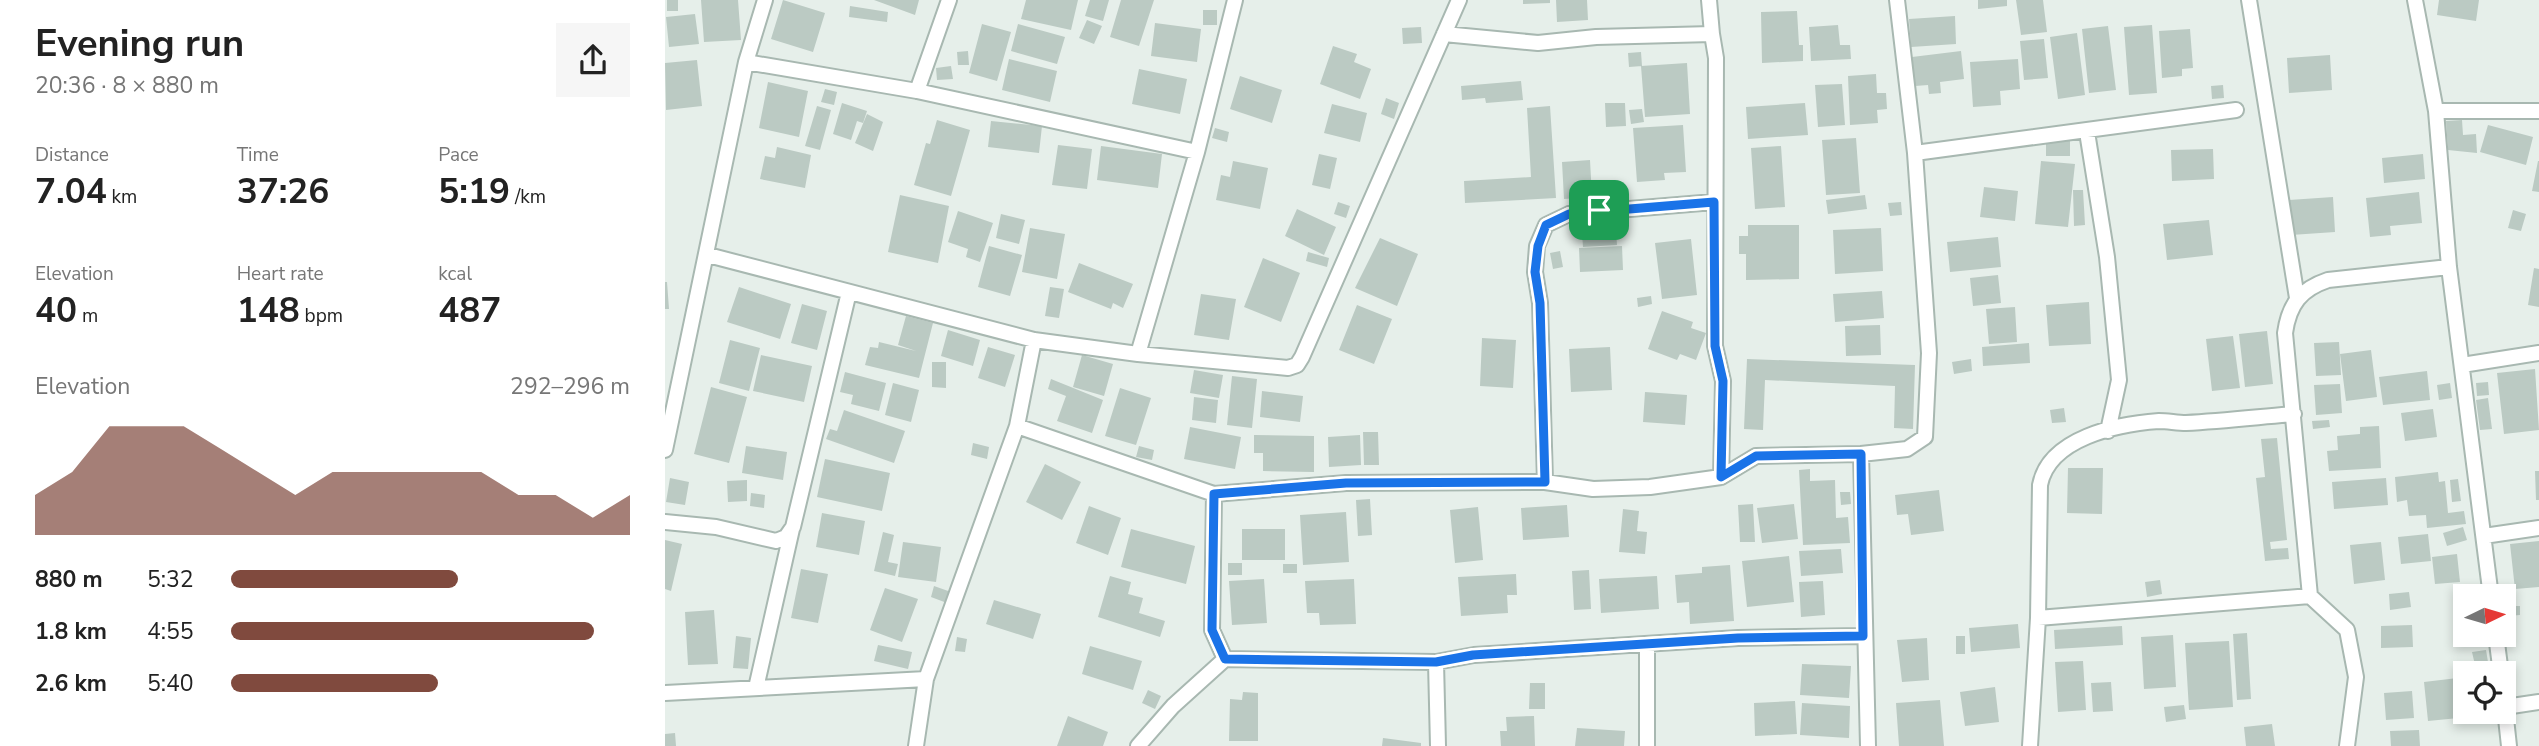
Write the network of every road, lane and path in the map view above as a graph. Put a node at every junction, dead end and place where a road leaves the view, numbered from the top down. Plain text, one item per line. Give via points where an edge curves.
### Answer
1 (765, 0) edge
2 (949, 0) edge
3 (1235, 0) edge
4 (1459, 0) edge
5 (1709, 0) edge
6 (1897, 0) edge
7 (2249, 0) edge
8 (2414, 0) edge
9 (1444, 34) junction
10 (1712, 34) junction
11 (746, 62) junction
12 (917, 91) junction
13 (2236, 110) dead end
14 (2436, 111) junction
15 (2539, 111) edge
16 (2087, 132) junction
17 (1196, 152) junction
18 (1915, 153) junction
19 (1714, 202) junction
20 (708, 255) junction
21 (2449, 267) junction
22 (849, 292) junction
23 (2297, 298) junction
24 (1034, 340) junction
25 (2539, 353) edge
26 (1138, 354) junction
27 (2462, 365) junction
28 (2294, 414) junction
29 (1017, 426) junction
30 (2108, 431) junction
31 (665, 450) edge
32 (1861, 454) junction
33 (1721, 477) junction
34 (1545, 482) junction
35 (1214, 494) junction
36 (665, 522) edge
37 (793, 527) junction
38 (2539, 528) edge
39 (2484, 536) junction
40 (2490, 584) edge
41 (2311, 596) junction
42 (2038, 618) junction
43 (1863, 636) junction
44 (1647, 644) junction
45 (1225, 659) junction
46 (1436, 662) junction
47 (926, 680) junction
48 (756, 688) junction
49 (665, 693) edge
50 (2539, 702) edge
51 (2516, 705) edge
52 (2507, 724) edge
53 (916, 746) edge
54 (1138, 746) edge
55 (1437, 746) edge
56 (1647, 746) edge
57 (1868, 746) edge
58 (2030, 746) edge
59 (2347, 746) edge
60 (2509, 746) edge

1 - 11 street
2 - 12 street
3 - 17 street
4 - 9 street
5 - 10 street
6 - 18 street
7 - 23 street
8 - 14 street
9 - 10 street via 1538,43
9 - 26 street via 1297,365 1288,368
10 - 19 street via 1716,58
11 - 12 street
11 - 20 street
12 - 17 street
13 - 16 street
14 - 15 street
14 - 21 street
16 - 18 street
16 - 30 street via 2119,380
17 - 26 street
18 - 32 street via 1929,354 1925,437 1907,449
19 - 33 street via 1715,346 1723,381
19 - 34 street via 1569,214 1546,225 1535,272 1540,303
20 - 22 street
20 - 31 street
21 - 23 street via 2328,280 2312,285
21 - 27 street
22 - 24 street
22 - 37 street
23 - 28 street via 2285,333
24 - 26 street
24 - 29 street
25 - 27 street
27 - 39 street
28 - 30 street via 2159,421
28 - 41 street
29 - 35 street
29 - 47 street
30 - 42 street via 2068,444 2043,470
32 - 33 street via 1756,456
32 - 43 street
33 - 34 street via 1593,489
34 - 35 street via 1346,483
35 - 45 street via 1212,630
36 - 37 street via 716,527 776,541
37 - 48 street
38 - 39 street
39 - 40 street
41 - 42 street
41 - 59 street via 2347,631 2356,677
42 - 58 street
43 - 44 street
43 - 57 street
44 - 46 street via 1473,655
44 - 56 street
45 - 46 street
45 - 54 street via 1173,706
46 - 55 street
47 - 48 street
47 - 53 street
48 - 49 street
50 - 51 street
52 - 60 street

